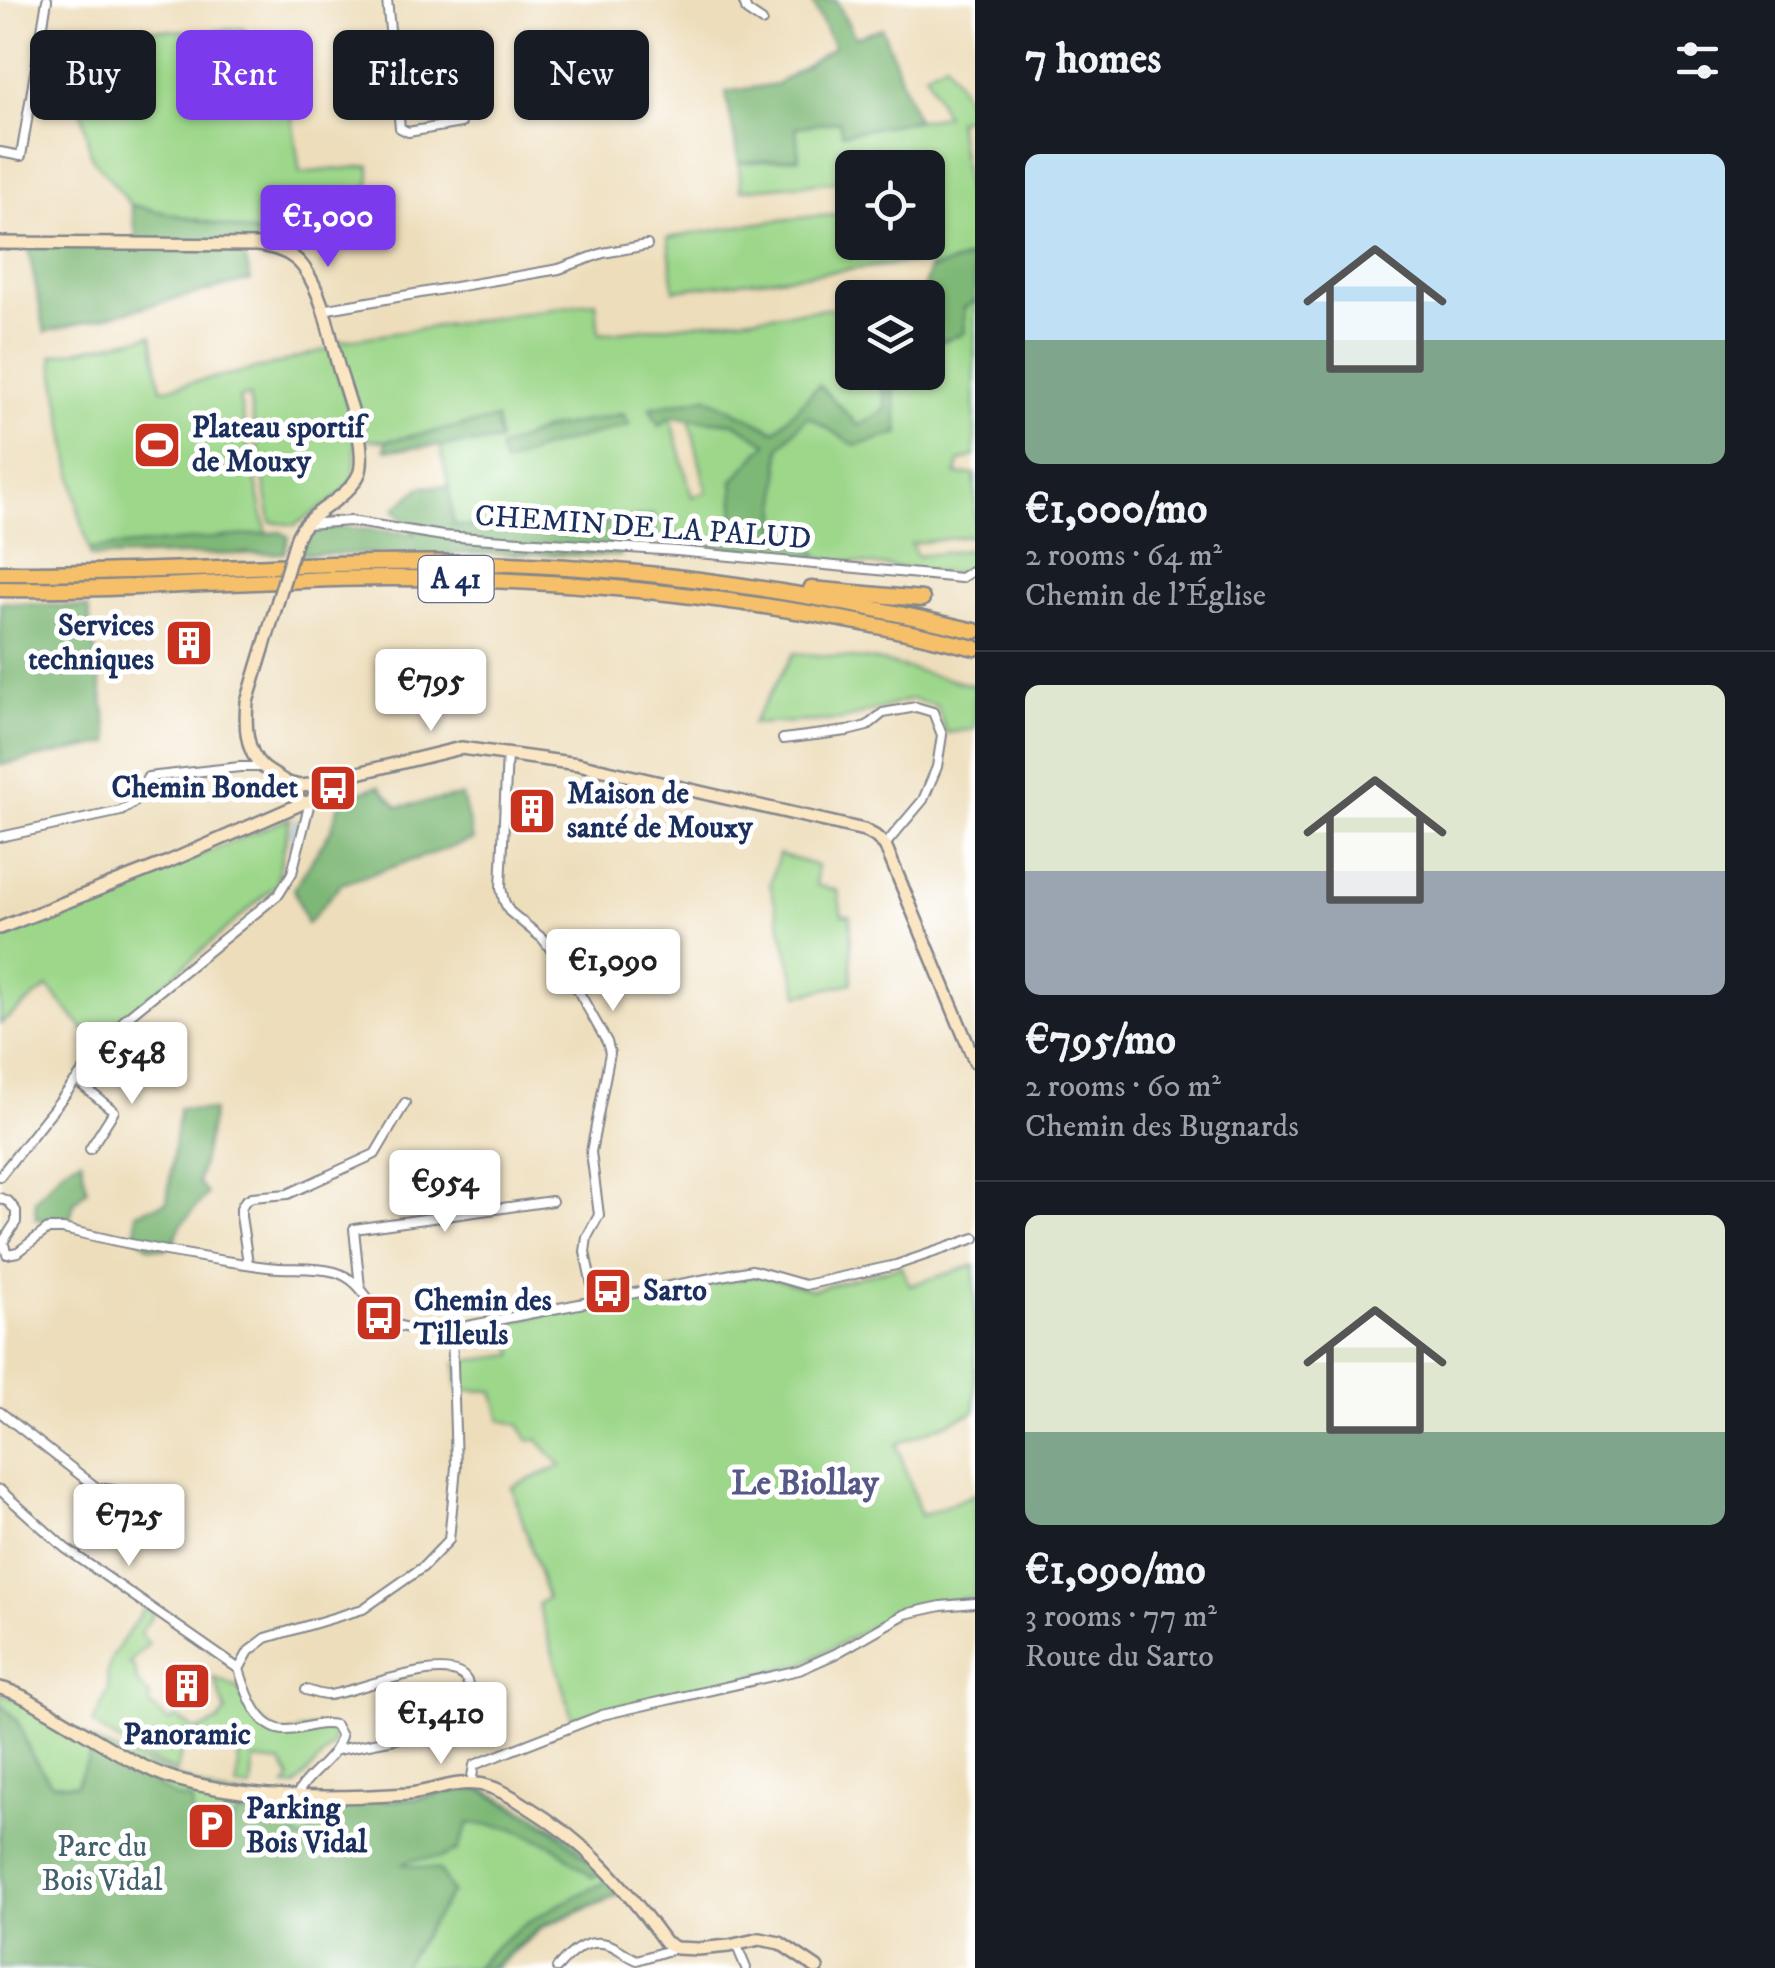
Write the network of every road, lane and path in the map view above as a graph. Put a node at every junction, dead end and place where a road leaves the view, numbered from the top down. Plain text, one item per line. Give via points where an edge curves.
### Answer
1 (47, 0) edge
2 (387, 0) edge
3 (744, 0) edge
4 (762, 22) dead end
5 (461, 123) dead end
6 (0, 152) edge
7 (0, 243) edge
8 (647, 245) dead end
9 (322, 310) junction
10 (305, 524) junction
11 (975, 569) edge
12 (0, 573) edge
13 (706, 581) junction
14 (0, 588) edge
15 (922, 599) dead end
16 (975, 631) edge
17 (975, 648) edge
18 (783, 739) dead end
19 (507, 754) junction
20 (263, 767) junction
21 (302, 795) junction
22 (0, 837) edge
23 (885, 845) junction
24 (0, 928) edge
25 (975, 1062) edge
26 (77, 1081) junction
27 (405, 1103) dead end
28 (90, 1149) dead end
29 (0, 1176) edge
30 (0, 1198) edge
31 (552, 1202) dead end
32 (975, 1238) edge
33 (248, 1263) junction
34 (360, 1286) junction
35 (595, 1300) junction
36 (452, 1328) junction
37 (0, 1412) edge
38 (0, 1490) edge
39 (114, 1490) dead end
40 (975, 1602) edge
41 (239, 1669) junction
42 (0, 1688) edge
43 (306, 1690) dead end
44 (337, 1750) junction
45 (472, 1781) junction
46 (297, 1796) junction
47 (741, 1943) junction
48 (671, 1945) junction
49 (746, 1965) edge
50 (557, 1968) edge
51 (816, 1968) edge

1 - 6 street via 22,156
2 - 5 street via 400,128
3 - 4 street
7 - 9 street via 274,248 302,265
8 - 9 street via 559,269
9 - 10 street via 359,438 360,472 345,494
10 - 11 street, CHEMIN DE LA PALUD via 350,521 443,536 961,578
10 - 20 street, bridge via 247,702 248,736
12 - 13 highway, A 41 via 434,563
13 - 15 highway
13 - 16 highway, A 41
14 - 17 highway, A 41 via 528,581 748,603
18 - 23 street via 847,731 883,713 916,707 932,712 942,735 937,767 923,800
19 - 21 street via 461,748 326,782
19 - 23 street via 578,764 864,830
19 - 35 street via 504,901 567,971 610,1053 590,1152 599,1214 586,1252
20 - 21 street
20 - 22 street via 148,777 122,811
21 - 24 street via 168,862
21 - 26 street via 304,820 292,874 280,894 126,1018
23 - 25 street
26 - 28 street via 114,1111
26 - 29 street
27 - 33 street via 375,1154 288,1194 245,1201 240,1216
30 - 33 street via 16,1210 3,1242 7,1254 48,1228
31 - 34 street via 354,1229
32 - 35 street via 806,1285 752,1270
33 - 34 street via 310,1267
34 - 36 street via 392,1322
35 - 36 street
36 - 41 street via 456,1466 450,1540 423,1568 363,1608 266,1638
37 - 39 street via 97,1488
38 - 41 street via 65,1548
40 - 45 street via 905,1614 799,1670 602,1715 474,1765
41 - 44 street via 251,1703 271,1725 335,1725 341,1736
42 - 46 street via 173,1778
43 - 44 street via 326,1696 411,1673 451,1670 468,1682 469,1697 448,1714 400,1738
44 - 46 street
45 - 46 street via 414,1794
45 - 48 street via 512,1797 571,1835
47 - 48 street
47 - 49 street
47 - 51 street via 780,1943
48 - 50 street via 645,1958 610,1944 582,1946

